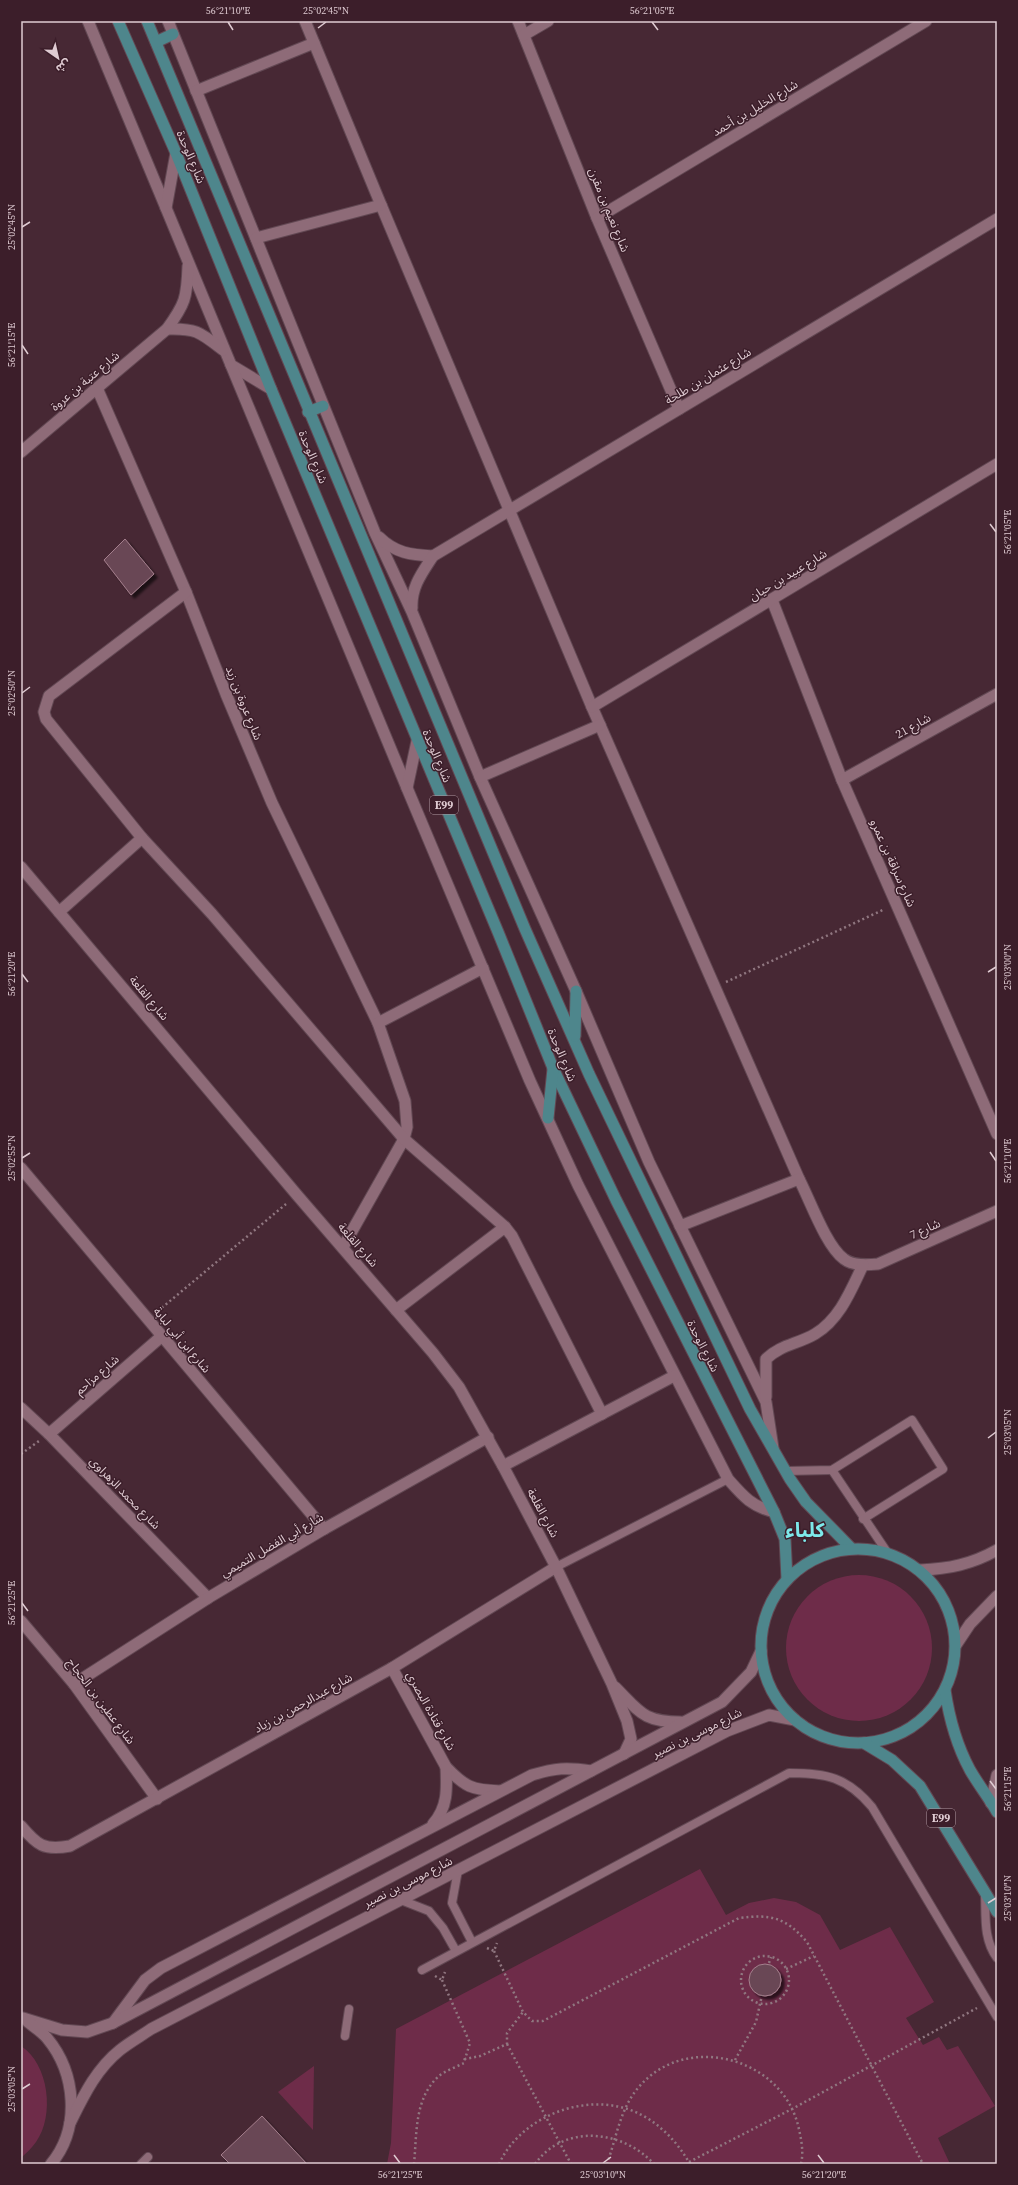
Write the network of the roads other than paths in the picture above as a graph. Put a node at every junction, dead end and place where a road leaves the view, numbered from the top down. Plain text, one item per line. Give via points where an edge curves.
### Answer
1 (88, 21) edge
2 (118, 21) edge
3 (147, 21) edge
4 (168, 21) edge
5 (305, 21) edge
6 (518, 21) edge
7 (548, 21) edge
8 (926, 21) edge
9 (173, 34) junction
10 (524, 36) junction
11 (156, 42) junction
12 (314, 43) junction
13 (196, 91) junction
14 (176, 153) junction
15 (382, 205) junction
16 (166, 208) junction
17 (597, 218) junction
18 (997, 218) edge
19 (256, 238) junction
20 (188, 262) junction
21 (167, 329) junction
22 (224, 351) junction
23 (231, 365) junction
24 (97, 388) junction
25 (271, 390) junction
26 (323, 406) junction
27 (679, 409) junction
28 (308, 412) junction
29 (22, 450) edge
30 (997, 464) edge
31 (509, 510) junction
32 (375, 533) junction
33 (433, 556) junction
34 (186, 592) junction
35 (772, 600) junction
36 (412, 612) junction
37 (997, 694) edge
38 (592, 708) junction
39 (600, 725) junction
40 (417, 741) junction
41 (480, 777) junction
42 (842, 780) junction
43 (407, 788) junction
44 (142, 838) junction
45 (21, 867) edge
46 (60, 912) junction
47 (483, 968) junction
48 (576, 991) junction
49 (378, 1023) junction
50 (575, 1040) junction
51 (553, 1068) junction
52 (548, 1118) junction
53 (997, 1134) edge
54 (404, 1139) junction
55 (21, 1168) edge
56 (799, 1179) junction
57 (997, 1211) edge
58 (680, 1226) junction
59 (505, 1227) junction
60 (343, 1248) junction
61 (863, 1265) junction
62 (396, 1310) junction
63 (162, 1336) junction
64 (674, 1376) junction
65 (766, 1402) junction
66 (21, 1408) edge
67 (602, 1414) junction
68 (49, 1434) junction
69 (488, 1437) junction
70 (773, 1450) junction
71 (503, 1466) junction
72 (832, 1470) junction
73 (786, 1471) junction
74 (728, 1479) junction
75 (774, 1512) junction
76 (863, 1519) junction
77 (324, 1529) junction
78 (851, 1548) junction
79 (997, 1550) edge
80 (886, 1552) junction
81 (556, 1567) junction
82 (920, 1570) junction
83 (787, 1579) junction
84 (997, 1596) edge
85 (208, 1598) junction
86 (21, 1621) edge
87 (956, 1645) junction
88 (761, 1651) junction
89 (392, 1668) junction
90 (74, 1684) junction
91 (612, 1684) junction
92 (945, 1690) junction
93 (795, 1720) junction
94 (684, 1722) junction
95 (864, 1743) junction
96 (624, 1754) junction
97 (446, 1767) junction
98 (591, 1772) junction
99 (997, 1775) edge
100 (502, 1791) junction
101 (157, 1799) junction
102 (994, 1807) edge
103 (21, 1826) edge
104 (428, 1829) junction
105 (458, 1870) junction
106 (985, 1893) junction
107 (401, 1900) junction
108 (997, 1912) edge
109 (472, 1942) junction
110 (456, 1951) junction
111 (997, 1958) edge
112 (422, 1970) dead end
113 (349, 2009) dead end
114 (997, 2017) edge
115 (22, 2018) edge
116 (113, 2023) junction
117 (344, 2036) dead end
118 (70, 2124) junction
119 (148, 2157) dead end
120 (51, 2164) edge
121 (141, 2164) edge

1 - 16 street
2 - 14 main road, شارع الوحدة / E99
3 - 11 main road, شارع الوحدة / E99
4 - 9 street
5 - 12 street
6 - 10 street, شارع نعيم بن مقرن
7 - 10 street
8 - 17 street, شارع الخليل بن أحمد
9 - 11 main road
9 - 13 street
10 - 17 street, شارع نعيم بن مقرن
11 - 28 main road, شارع الوحدة / E99
12 - 13 street
12 - 15 street
13 - 19 street
14 - 16 street
14 - 25 main road, شارع الوحدة / E99
15 - 19 street
15 - 31 street
16 - 20 street
17 - 27 street, شارع نعيم بن مقرن
18 - 27 street, شارع عثمان بن طلحة
19 - 26 street
20 - 21 street, شارع عتبة بن عروة via 187,294 182,308
20 - 22 street
21 - 22 street via 188,328 202,334
21 - 24 street, شارع عتبة بن عروة
22 - 23 street
23 - 25 street
23 - 43 street
24 - 29 street, شارع عتبة بن عروة
24 - 34 street, شارع عروة بن زيد
25 - 40 main road, شارع الوحدة / E99
26 - 28 main road
26 - 32 street
27 - 31 street, شارع عثمان بن طلحة
28 - 50 main road, شارع الوحدة / E99 via 525,929
30 - 35 street, شارع عبيد بن حيان
31 - 33 street, شارع عثمان بن طلحة
31 - 38 street
32 - 33 street via 389,547 408,555
32 - 36 street
33 - 36 street, شارع عثمان بن طلحة via 411,594
34 - 44 street via 49,696 44,712 46,719
34 - 49 street, شارع عروة بن زيد via 272,802
35 - 38 street, شارع عبيد بن حيان
35 - 42 street, شارع سراقة بن عمرو
36 - 41 street
37 - 42 street, شارع 21
38 - 39 street
39 - 41 street
39 - 56 street
40 - 43 street
40 - 51 main road, شارع الوحدة / E99
41 - 48 street
42 - 53 street, شارع سراقة بن عمرو
43 - 47 street
44 - 46 street
44 - 54 street via 212,914
45 - 46 street, شارع القلعة
46 - 60 street, شارع القلعة
47 - 49 street
47 - 52 street
48 - 50 main road
48 - 58 street via 649,1162
49 - 54 street, شارع عروة بن زيد via 405,1101 407,1127
50 - 70 main road, شارع الوحدة / E99 via 750,1409
51 - 52 main road
51 - 75 main road, شارع الوحدة / E99 via 630,1228
52 - 64 street via 578,1185
54 - 59 street
54 - 60 street
55 - 63 street, شارع ابن أبي لبابة
56 - 58 street
56 - 61 street via 832,1246 845,1260
57 - 61 street, شارع 7 via 878,1264
58 - 65 street
59 - 62 street
59 - 67 street via 512,1236
60 - 62 street, شارع القلعة
61 - 65 street via 845,1302 830,1323 814,1334 774,1351 766,1359
62 - 69 street, شارع القلعة via 434,1353 459,1387
63 - 68 street, شارع مزاحم
63 - 77 street, شارع ابن أبي لبابة
64 - 67 street
64 - 74 street
65 - 70 street
66 - 68 street, شارع محمد الزهراوي
67 - 71 street
68 - 85 street, شارع محمد الزهراوي
69 - 71 street, شارع القلعة
69 - 77 street, شارع أبي الفضل التميمي
70 - 73 main road, شارع الوحدة / E99
71 - 81 street, شارع القلعة
72 - 73 lane
72 - 76 lane
72 - 76 lane via 912,1420 943,1468
73 - 78 main road, شارع الوحدة / E99 via 806,1502
74 - 75 street via 746,1499 759,1508
74 - 81 lane
75 - 83 main road, شارع الوحدة / E99 via 785,1539
76 - 80 lane
77 - 85 street, شارع أبي الفضل التميمي
78 - 80 main road
78 - 83 main road via 817,1558
79 - 82 street via 948,1569
80 - 82 main road
81 - 89 street, شارع عبدالرحمن بن زياد
81 - 91 street, شارع القلعة
82 - 87 main road via 935,1585 946,1604 954,1624
83 - 88 main road via 777,1591 767,1612 761,1635
84 - 87 street via 970,1624
85 - 90 street, شارع أبي الفضل التميمي
86 - 90 street, شارع عطين بن الحجاج
87 - 92 main road via 951,1676
88 - 93 main road via 770,1689 781,1706
88 - 94 street, شارع موسى بن نصير via 751,1672 722,1702
89 - 97 street, شارع قتادة البصري
89 - 101 street, شارع عبدالرحمن بن زياد
90 - 101 street, شارع عطين بن الحجاج
91 - 94 street, شارع القلعة via 646,1717 663,1722
91 - 96 street, شارع القلعة via 627,1721 631,1739
92 - 95 main road via 936,1704 912,1727 897,1735
92 - 102 main road via 948,1712 960,1748
93 - 95 main road via 810,1731 827,1738
93 - 105 street, شارع موسى بن نصير via 768,1715 745,1723
94 - 96 street, شارع موسى بن نصير
95 - 106 main road, E99 via 892,1760 920,1786
96 - 98 street, شارع موسى بن نصير
97 - 100 street, شارع قتادة البصري via 472,1789
97 - 104 street, شارع قتادة البصري via 445,1803 440,1816
98 - 100 street via 567,1767 551,1769 532,1775
98 - 116 street, شارع موسى بن نصير
99 - 102 street
100 - 104 street
101 - 103 street, شارع عبدالرحمن بن زياد via 70,1846 56,1849 42,1847
104 - 116 street via 160,1968 144,1980
105 - 107 street, شارع موسى بن نصير
105 - 109 lane via 452,1903
106 - 108 main road, E99
106 - 111 lane via 986,1933
107 - 110 lane via 429,1911 441,1924
107 - 118 street, شارع موسى بن نصير via 151,2029 119,2050 88,2087
109 - 110 lane
109 - 114 lane via 789,1773 818,1773 840,1779 859,1792 872,1807
110 - 112 lane
113 - 117 lane
115 - 116 street, شارع موسى بن نصير via 62,2030 87,2032
115 - 118 street via 47,2038 64,2063 72,2093
118 - 120 street via 65,2142
119 - 121 lane

